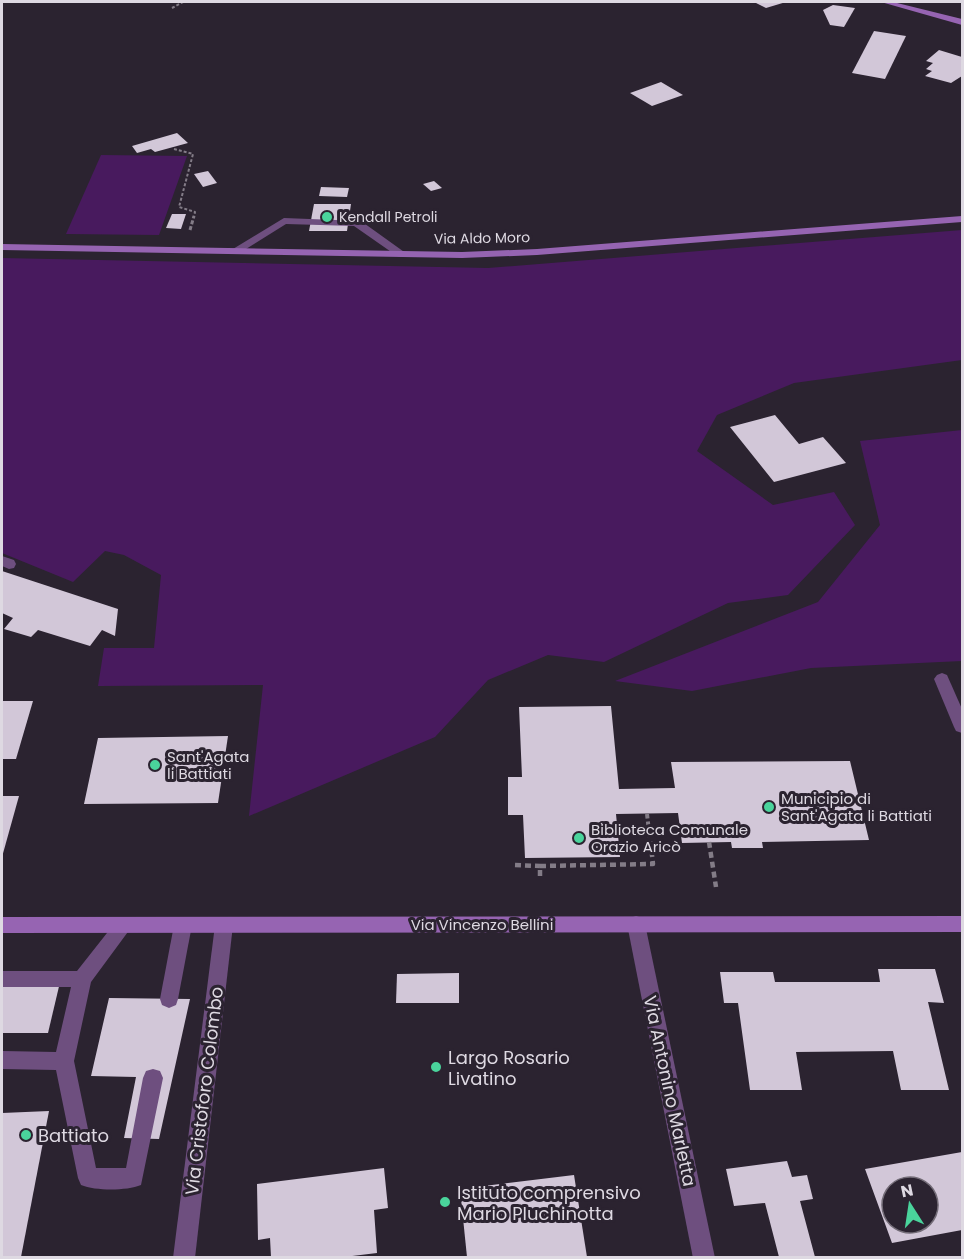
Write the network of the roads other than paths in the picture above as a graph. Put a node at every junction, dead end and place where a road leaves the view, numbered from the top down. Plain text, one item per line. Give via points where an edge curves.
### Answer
1 (885, 2) edge
2 (961, 20) edge
3 (963, 219) edge
4 (2, 247) edge
5 (234, 252) junction
6 (401, 254) junction
7 (942, 679) dead end
8 (963, 727) edge
9 (636, 924) junction
10 (963, 924) edge
11 (2, 925) edge
12 (124, 925) junction
13 (183, 925) junction
14 (224, 925) junction
15 (2, 979) edge
16 (82, 979) junction
17 (169, 999) dead end
18 (2, 1060) edge
19 (64, 1061) junction
20 (153, 1078) dead end
21 (184, 1257) edge
22 (704, 1257) edge

1 - 2 main road
3 - 6 main road, Via Aldo Moro via 537,252
4 - 5 main road, Via Aldo Moro
5 - 6 main road, Via Aldo Moro
5 - 6 street via 284,221 357,223
7 - 8 street
9 - 10 main road, Via Vincenzo Bellini
9 - 14 main road, Via Vincenzo Bellini
9 - 22 street, Via Antonino Marletta
11 - 12 main road, Via Vincenzo Bellini
12 - 13 main road, Via Vincenzo Bellini
12 - 16 street
13 - 14 main road, Via Vincenzo Bellini
13 - 17 street
14 - 21 street, Via Cristoforo Colombo
15 - 16 street
16 - 19 street
18 - 19 street
19 - 20 street via 88,1178 134,1178

